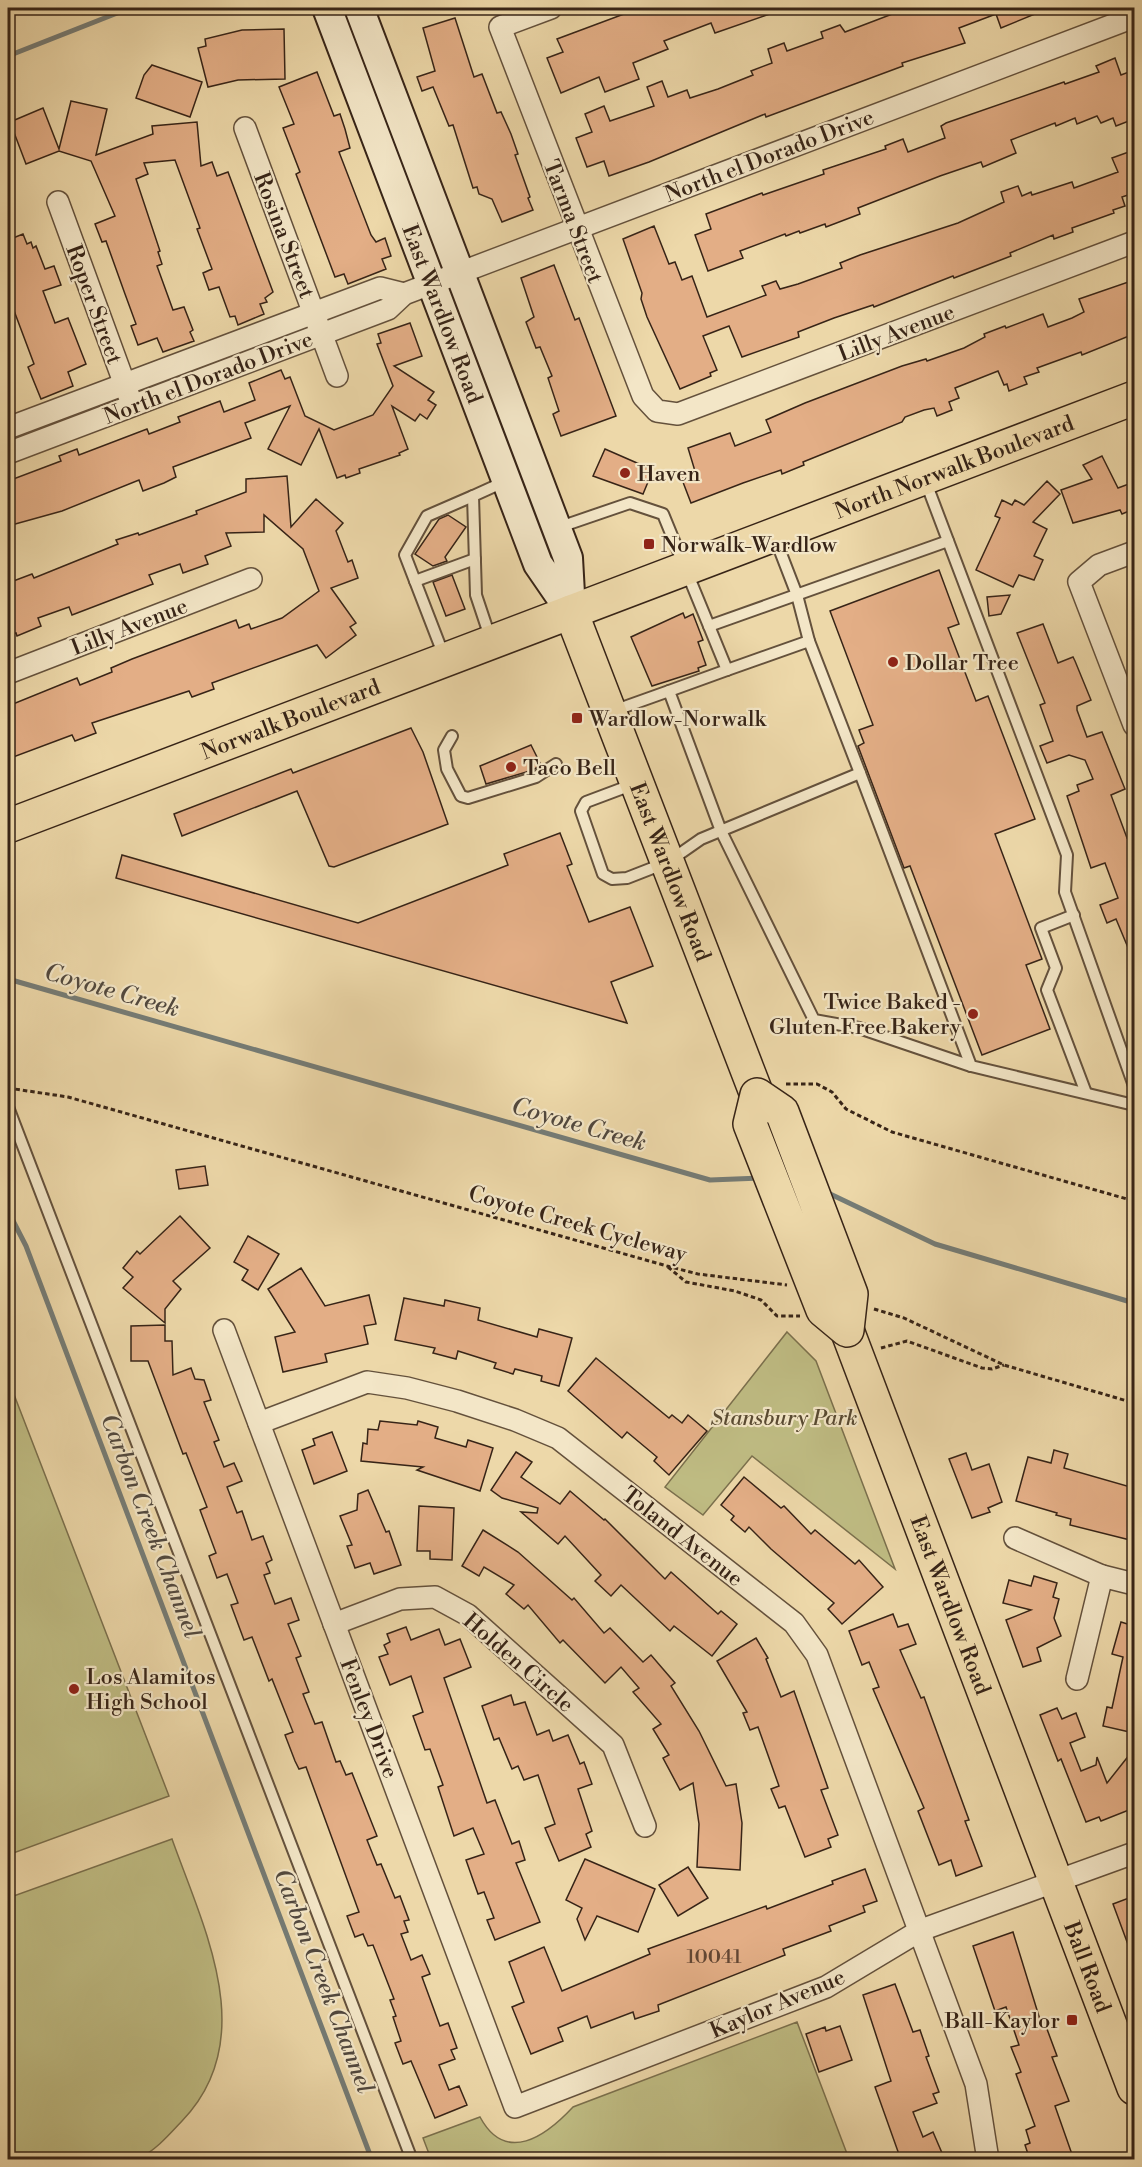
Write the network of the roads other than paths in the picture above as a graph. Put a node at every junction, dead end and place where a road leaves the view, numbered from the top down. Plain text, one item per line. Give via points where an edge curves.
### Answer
1 (327, 8) edge
2 (359, 8) edge
3 (551, 8) edge
4 (1134, 17) edge
5 (244, 128) dead end
6 (57, 202) dead end
7 (577, 228) junction
8 (1134, 242) edge
9 (460, 273) junction
10 (432, 283) junction
11 (404, 294) junction
12 (314, 313) junction
13 (322, 334) junction
14 (229, 344) junction
15 (237, 366) junction
16 (337, 376) dead end
17 (125, 383) junction
18 (1134, 398) edge
19 (133, 405) junction
20 (657, 411) joint
21 (8, 428) edge
22 (8, 453) edge
23 (924, 478) junction
24 (507, 481) junction
25 (473, 496) junction
26 (557, 528) junction
27 (774, 535) junction
28 (948, 541) junction
29 (1134, 552) edge
30 (475, 559) junction
31 (686, 569) junction
32 (251, 579) dead end
33 (415, 581) junction
34 (797, 595) junction
35 (572, 612) junction
36 (709, 626) junction
37 (809, 641) junction
38 (492, 642) junction
39 (445, 660) junction
40 (727, 670) junction
41 (8, 673) edge
42 (669, 691) junction
43 (610, 712) junction
44 (1134, 725) edge
45 (452, 736) dead end
46 (556, 764) dead end
47 (860, 773) junction
48 (637, 782) junction
49 (8, 826) edge
50 (721, 831) junction
51 (668, 862) junction
52 (1074, 915) junction
53 (971, 1066) junction
54 (1134, 1086) edge
55 (1086, 1093) junction
56 (1134, 1105) edge
57 (8, 1107) edge
58 (224, 1330) dead end
59 (259, 1423) junction
60 (1015, 1538) dead end
61 (1102, 1576) junction
62 (1134, 1584) edge
63 (334, 1624) junction
64 (1077, 1679) dead end
65 (645, 1826) dead end
66 (1134, 1853) edge
67 (1055, 1879) junction
68 (921, 1930) junction
69 (1134, 2088) edge
70 (516, 2107) joint
71 (412, 2160) edge
72 (988, 2160) edge

1 - 10 main road, East Wardlow Road
2 - 9 main road, East Wardlow Road
3 - 7 street, Tarma Street via 500,27
4 - 7 street, North el Dorado Drive
5 - 12 street, Rosina Street
6 - 17 street, Roper Street
7 - 9 street, North el Dorado Drive
7 - 20 street, Tarma Street via 643,396
8 - 20 street, Lilly Avenue via 678,414
9 - 10 street, North el Dorado Drive
9 - 26 main road, East Wardlow Road
10 - 11 street, North el Dorado Drive
10 - 24 main road, East Wardlow Road
11 - 12 street, North el Dorado Drive via 380,288
11 - 13 street, North el Dorado Drive via 388,309
12 - 13 street, Rosina Street
12 - 14 street, North el Dorado Drive
13 - 15 street, North el Dorado Drive
13 - 16 street, Rosina Street
14 - 15 street
14 - 17 street, North el Dorado Drive
15 - 19 street, North el Dorado Drive
17 - 19 street, Roper Street
17 - 21 street, North el Dorado Drive
18 - 23 main road, North Norwalk Boulevard
19 - 22 street, North el Dorado Drive
23 - 27 main road, North Norwalk Boulevard
23 - 28 lane
24 - 25 lane
24 - 35 main road, East Wardlow Road via 538,564
25 - 30 lane
25 - 33 lane via 427,516 405,555
26 - 31 lane via 630,503 663,514
26 - 35 main road, East Wardlow Road via 568,558
27 - 31 main road, North Norwalk Boulevard
27 - 34 lane
28 - 34 lane
28 - 52 lane via 1067,855 1065,892
29 - 44 street via 1099,565 1079,582
30 - 33 lane
30 - 38 lane via 476,595
31 - 35 main road, North Norwalk Boulevard
31 - 36 lane
32 - 41 street, Lilly Avenue
33 - 39 lane
34 - 36 lane
34 - 37 lane
35 - 38 main road, Norwalk Boulevard
35 - 43 main road, East Wardlow Road
36 - 40 lane
37 - 40 lane
37 - 47 lane
38 - 39 main road, Norwalk Boulevard
39 - 49 main road, Norwalk Boulevard
40 - 42 lane
42 - 43 lane
42 - 50 lane
43 - 48 main road, East Wardlow Road
45 - 46 lane via 444,750 447,769 461,796 468,798 536,777
47 - 50 lane
47 - 53 lane
48 - 51 main road, East Wardlow Road
48 - 51 lane via 586,802 581,811 603,874 612,879 627,878
50 - 51 lane via 701,839
50 - 53 lane via 814,1020 858,1028
51 - 67 main road, East Wardlow Road, bridge via 754,1088 782,1113 851,1294 842,1333
52 - 54 lane
52 - 55 lane via 1041,928 1056,968 1047,990
53 - 55 lane
55 - 56 lane
57 - 71 lane
58 - 59 street, Fenley Drive
59 - 63 street, Fenley Drive
59 - 68 street, Toland Avenue via 367,1382 457,1401 558,1438 794,1623 817,1655
60 - 61 street
61 - 62 street
61 - 64 street
63 - 65 street, Holden Circle via 400,1599 423,1597 435,1597 468,1615 613,1745
63 - 70 street, Fenley Drive
66 - 67 street, Kaylor Avenue
67 - 68 street, Kaylor Avenue
67 - 69 main road, Ball Road
68 - 70 street, Kaylor Avenue via 826,1987
68 - 72 street, Toland Avenue via 976,2084

